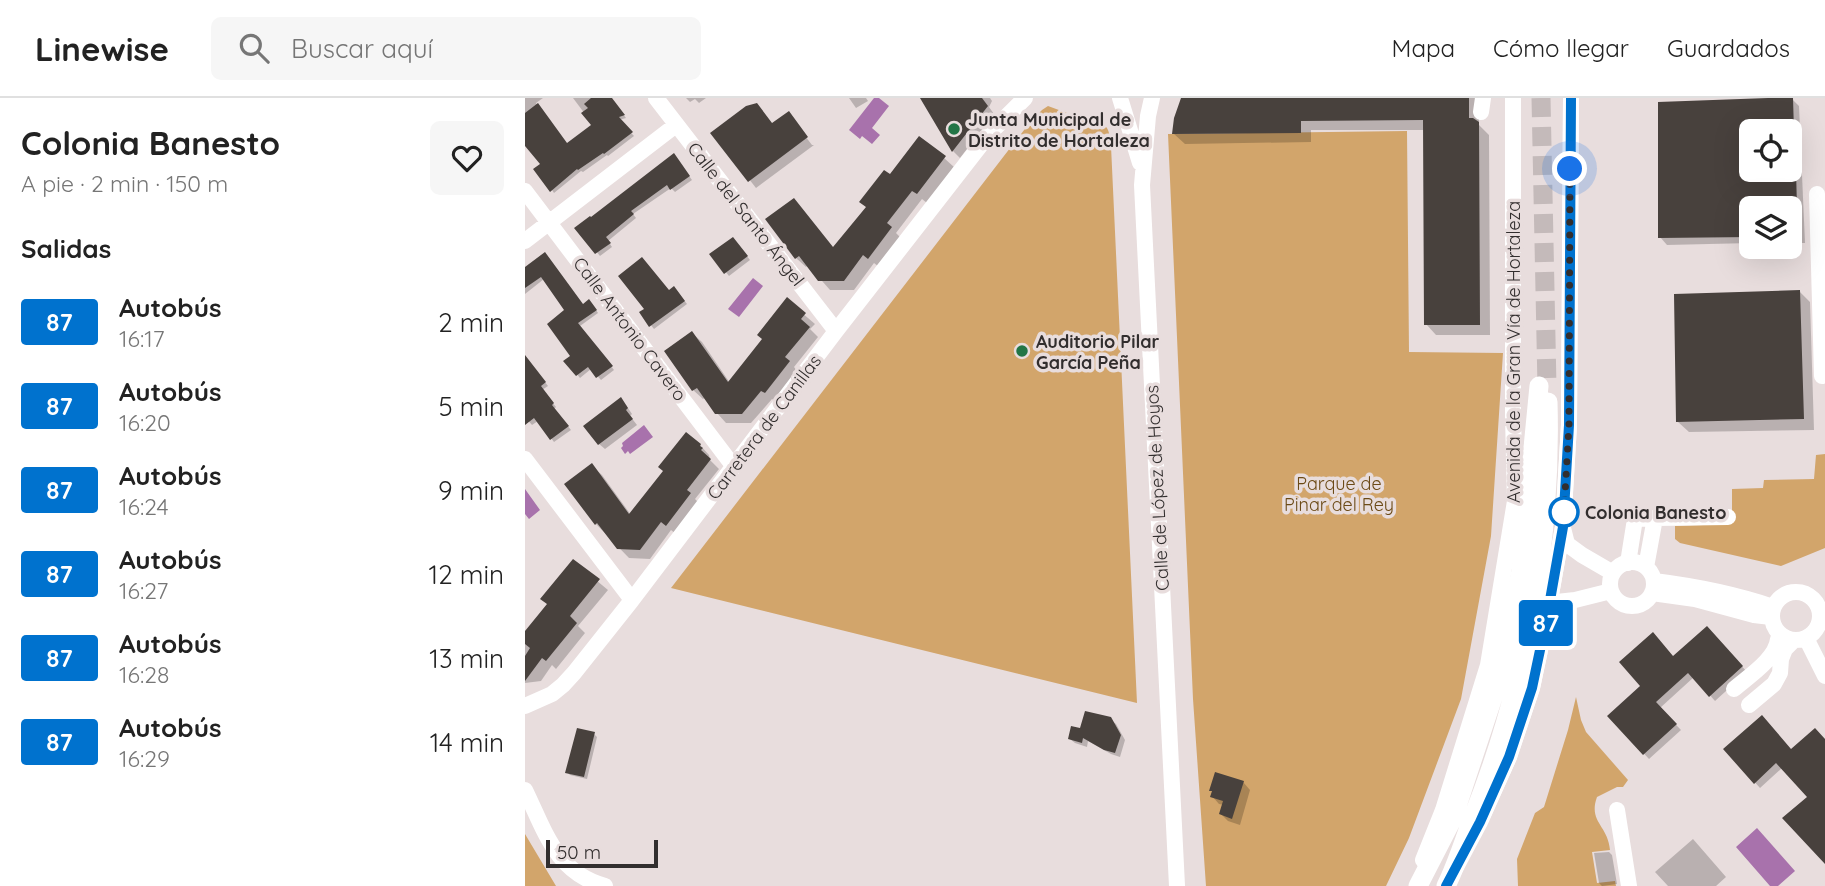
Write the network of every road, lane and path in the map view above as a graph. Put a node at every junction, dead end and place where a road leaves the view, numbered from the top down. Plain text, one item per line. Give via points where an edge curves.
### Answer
1 (656, 98) edge
2 (1010, 98) edge
3 (1025, 98) edge
4 (1120, 98) edge
5 (1151, 98) edge
6 (1513, 98) edge
7 (1571, 98) edge
8 (676, 125) junction
9 (990, 133) junction
10 (1142, 170) junction
11 (525, 191) edge
12 (1817, 194) dead end
13 (549, 222) junction
14 (525, 241) edge
15 (1822, 264) edge
16 (836, 331) junction
17 (1822, 376) dead end
18 (525, 459) edge
19 (734, 467) junction
20 (1728, 517) dead end
21 (1655, 518) junction
22 (1563, 527) junction
23 (1628, 562) junction
24 (1613, 573) junction
25 (1651, 580) junction
26 (1611, 592) junction
27 (632, 600) junction
28 (1772, 612) junction
29 (1547, 617) junction
30 (1823, 617) edge
31 (1792, 637) junction
32 (1825, 676) edge
33 (1734, 689) dead end
34 (1749, 705) dead end
35 (525, 706) edge
36 (525, 790) edge
37 (1172, 807) junction
38 (1617, 810) dead end
39 (1447, 884) edge
40 (605, 886) edge
41 (1177, 886) edge
42 (1183, 886) edge
43 (1415, 886) edge
44 (1629, 886) edge

1 - 8 street, Calle del Santo Ángel
2 - 9 street, Carretera de Canillas
3 - 9 street, Carretera de Canillas
4 - 10 street, Calle de López de Hoyos
5 - 10 street, Calle de López de Hoyos
6 - 43 street, Avenida de la Gran Vía de Hortaleza via 1515,501 1488,665
7 - 22 street, Avenida de la Gran Vía de Hortaleza via 1569,425
8 - 13 street
8 - 16 street, Calle del Santo Ángel
9 - 16 street, Carretera de Canillas
10 - 37 street, Calle de López de Hoyos
11 - 13 street, Calle Antonio Cavero
12 - 15 street
13 - 14 street
13 - 19 street, Calle Antonio Cavero
15 - 17 street
16 - 19 street, Carretera de Canillas
18 - 27 street
19 - 27 street, Carretera de Canillas
20 - 21 street
21 - 23 street via 1636,519
21 - 25 street
22 - 24 street via 1567,544
22 - 29 street, Avenida de la Gran Vía de Hortaleza
23 - 24 street
23 - 25 street via 1637,563
24 - 26 street
25 - 26 street via 1648,599 1635,606 1621,603
25 - 28 street via 1695,599 1754,615
26 - 29 street via 1557,602
27 - 35 street, Carretera de Canillas via 563,685
28 - 30 street via 1783,596 1798,592 1817,604
28 - 31 street via 1772,624
29 - 39 street, Avenida de la Gran Vía de Hortaleza via 1532,688 1509,757
30 - 31 street via 1813,634
31 - 32 street
31 - 33 street
31 - 34 street via 1774,684
36 - 40 street via 556,855 577,875
37 - 41 street, Calle de López de Hoyos
37 - 42 street, Calle de López de Hoyos
38 - 44 street
39 - 43 main road, Avenida de la Gran Vía de Hortaleza via 1510,713 1531,622 1542,550 1549,448 1543,387 1521,571 1500,676 1453,818

